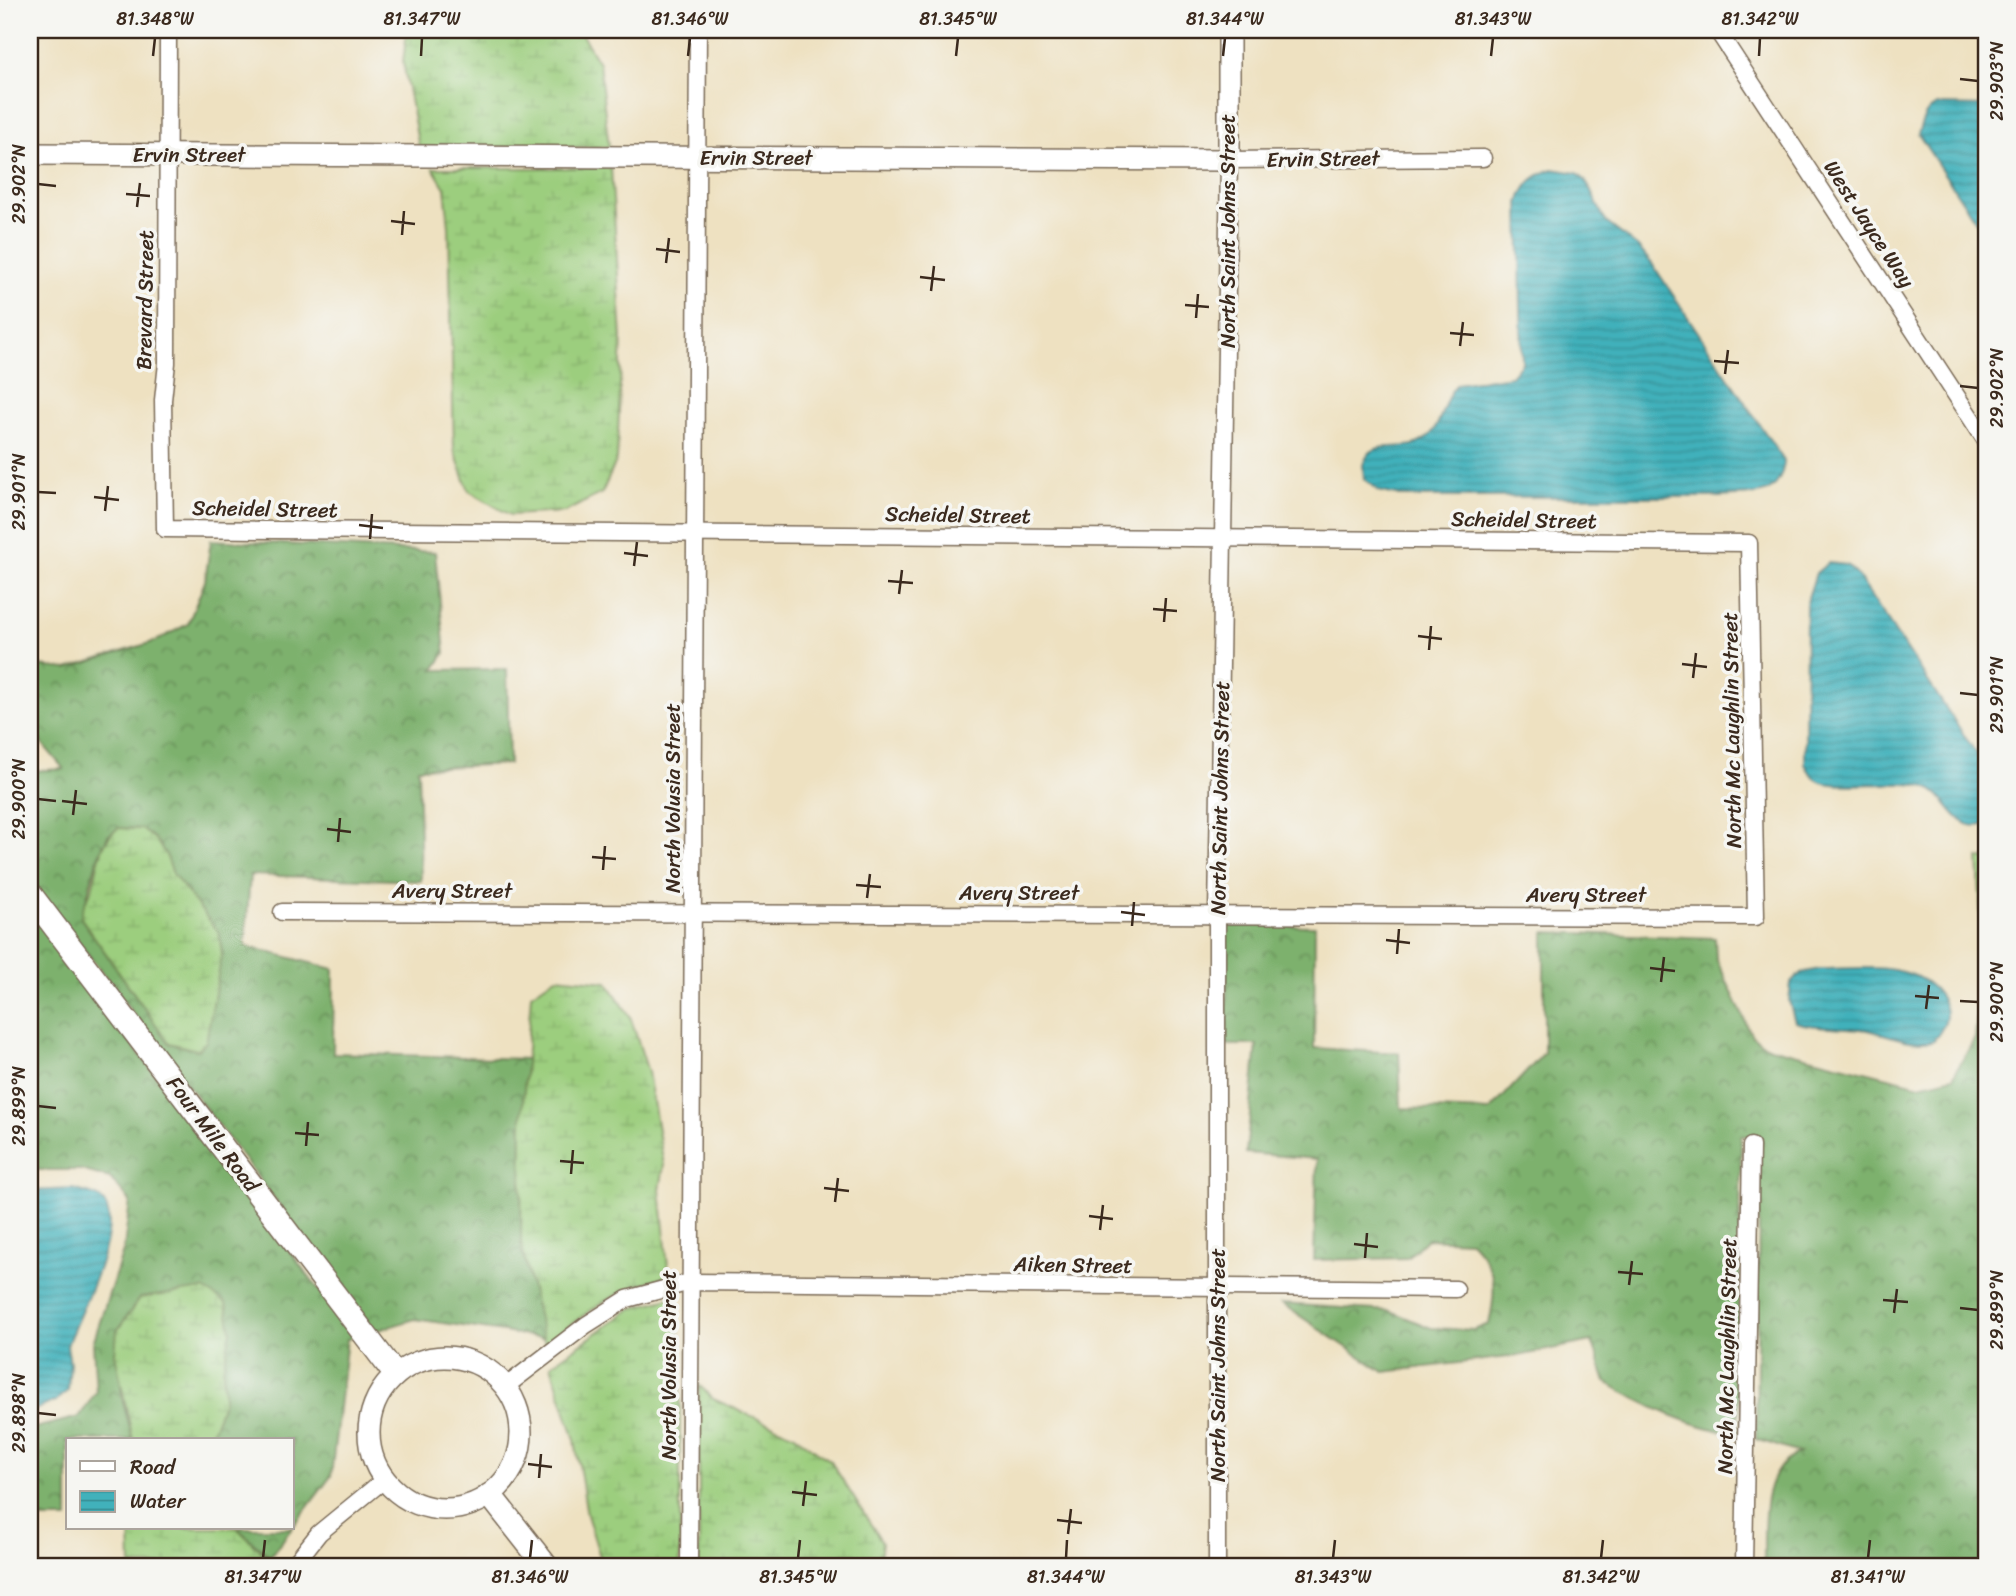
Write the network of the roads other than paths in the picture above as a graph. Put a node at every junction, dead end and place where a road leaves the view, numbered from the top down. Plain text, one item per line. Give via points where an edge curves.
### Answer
1 (168, 30) edge
2 (698, 30) edge
3 (1229, 30) edge
4 (1717, 30) edge
5 (30, 154) edge
6 (169, 155) junction
7 (697, 158) junction
8 (1483, 158) dead end
9 (1229, 160) junction
10 (1986, 441) edge
11 (165, 529) joint
12 (695, 534) junction
13 (1225, 538) junction
14 (1749, 543) joint
15 (30, 894) edge
16 (282, 912) dead end
17 (693, 913) junction
18 (1217, 915) junction
19 (1756, 916) joint
20 (1751, 1146) dead end
21 (690, 1282) junction
22 (1218, 1287) junction
23 (1456, 1289) dead end
24 (395, 1374) junction
25 (505, 1387) junction
26 (385, 1479) junction
27 (490, 1495) junction
28 (293, 1566) edge
29 (546, 1566) edge
30 (689, 1566) edge
31 (1217, 1566) edge
32 (1745, 1566) edge

1 - 6 street, Brevard Street
2 - 7 street, North Volusia Street
3 - 9 street, North Saint Johns Street
4 - 10 street, West Jayce Way
5 - 6 street, Ervin Street
6 - 7 street, Ervin Street
6 - 11 street, Brevard Street
7 - 9 street, Ervin Street
7 - 12 street, North Volusia Street
8 - 9 street, Ervin Street
9 - 13 street, North Saint Johns Street
11 - 12 street, Scheidel Street
12 - 13 street, Scheidel Street
12 - 17 street, North Volusia Street
13 - 14 street, Scheidel Street
13 - 18 street, North Saint Johns Street
14 - 19 street, North Mc Laughlin Street
15 - 24 main road, Four Mile Road
16 - 17 street, Avery Street
17 - 18 street, Avery Street
17 - 21 street, North Volusia Street
18 - 19 street, Avery Street
18 - 22 street, North Saint Johns Street
20 - 32 street, North Mc Laughlin Street
21 - 22 street, Aiken Street
21 - 25 street, Aiken Street via 627,1299
21 - 30 street, North Volusia Street
22 - 23 street, Aiken Street
22 - 31 street, North Saint Johns Street
24 - 25 street via 423,1360 445,1357 491,1373
24 - 26 street via 379,1396 370,1424 370,1448
25 - 27 street via 516,1403 520,1443 509,1474
26 - 27 street via 408,1499 438,1509 461,1509
26 - 28 street via 319,1533
27 - 29 main road

